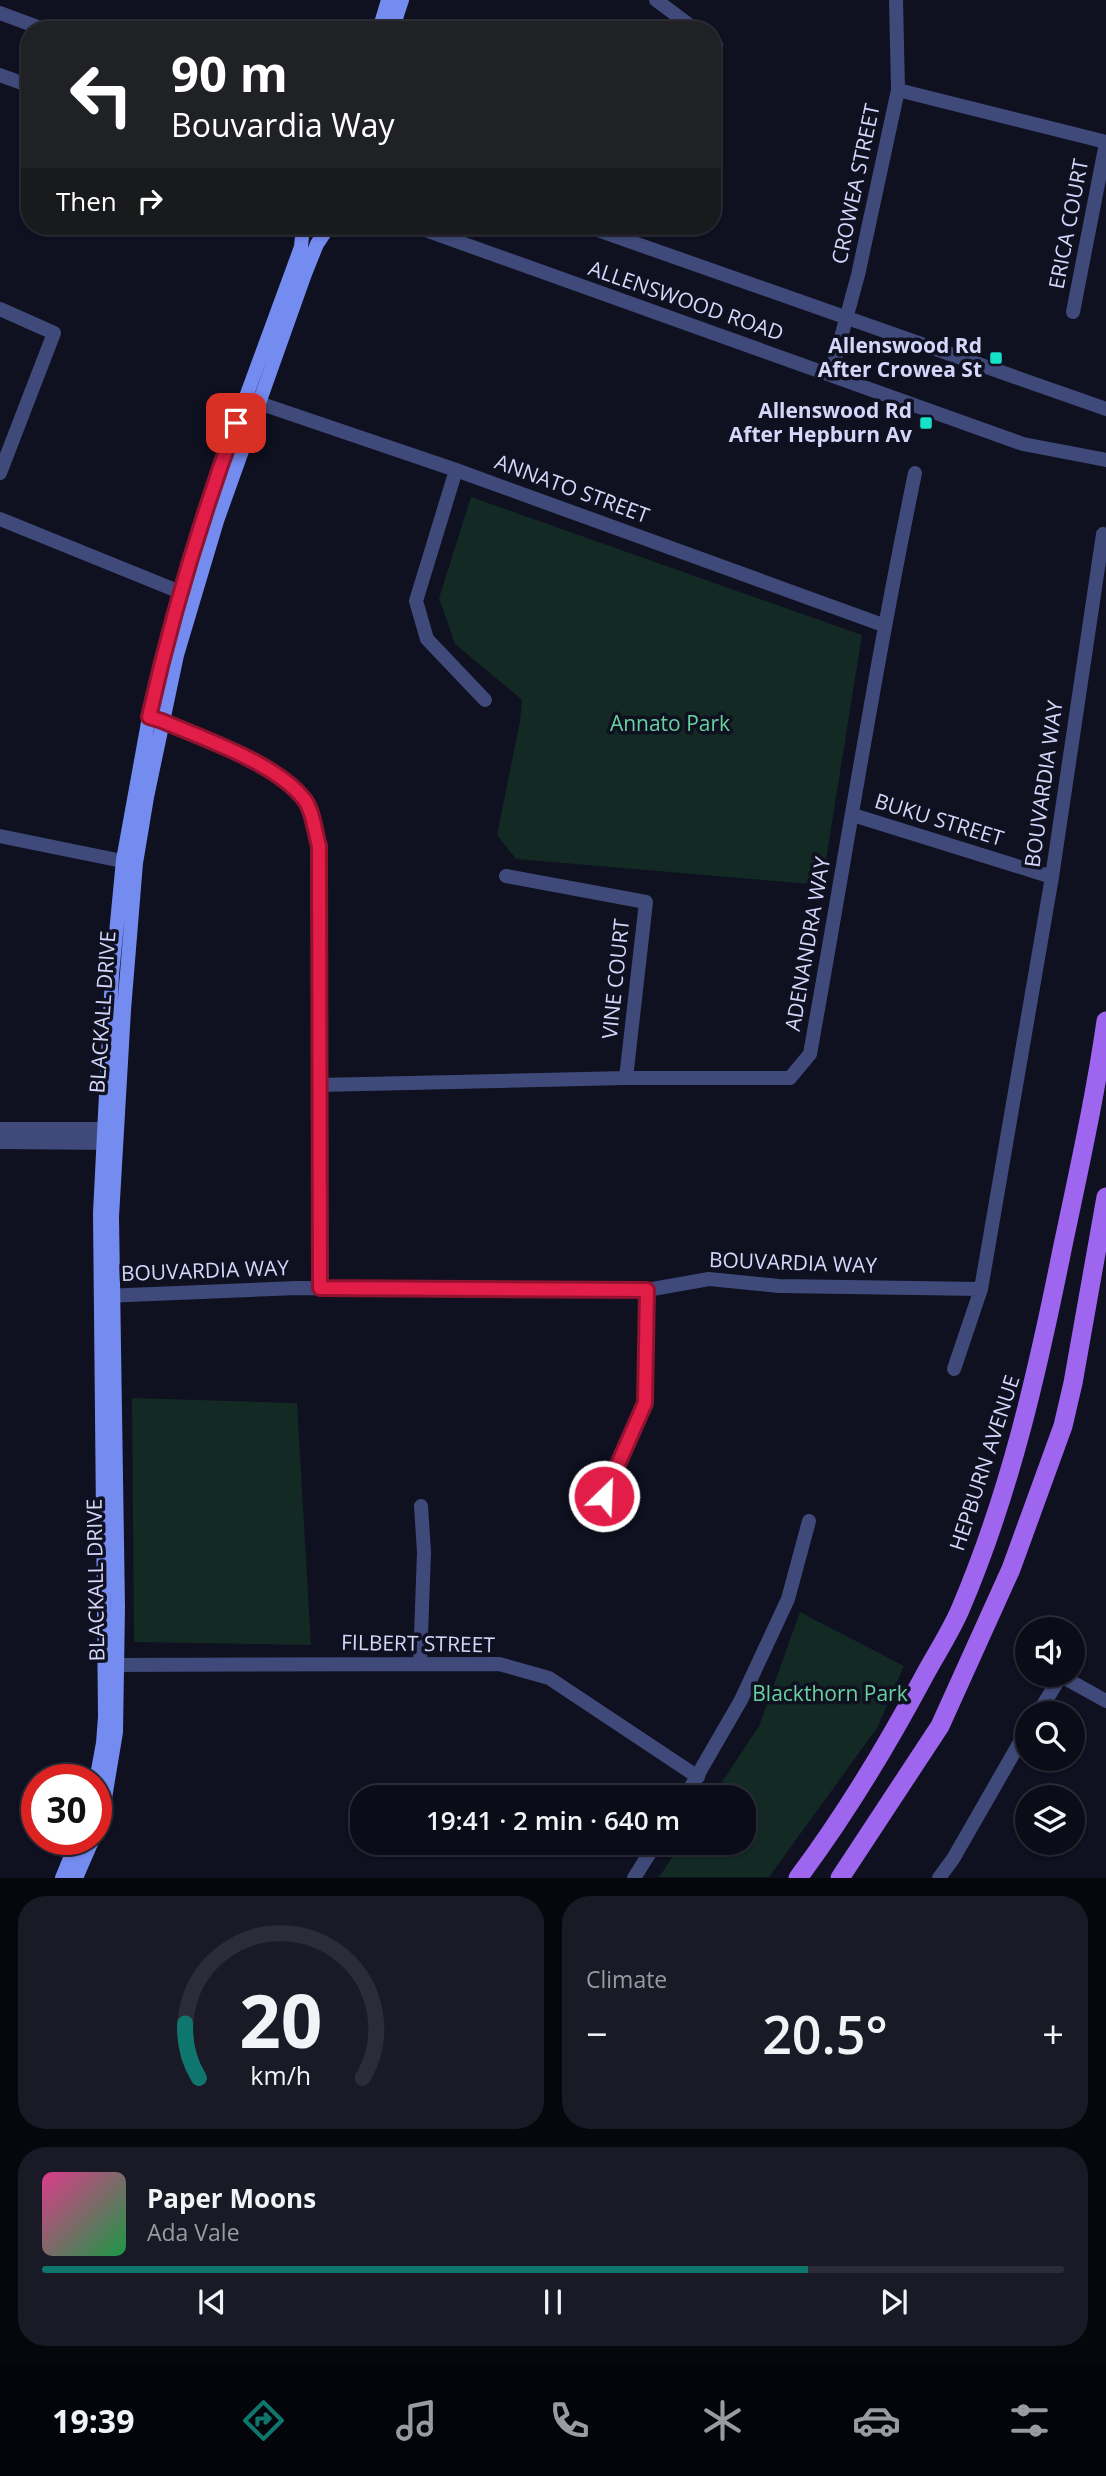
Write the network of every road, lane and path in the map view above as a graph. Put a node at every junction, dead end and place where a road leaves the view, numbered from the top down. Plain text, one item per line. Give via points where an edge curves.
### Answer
1 (388, 0) edge
2 (402, 0) edge
3 (656, 0) edge
4 (896, 0) edge
5 (0, 13) edge
6 (22, 21) edge
7 (382, 21) edge
8 (395, 21) edge
9 (684, 21) edge
10 (0, 75) edge
11 (21, 83) edge
12 (898, 90) junction
13 (1106, 143) edge
14 (302, 235) edge
15 (323, 235) edge
16 (439, 235) edge
17 (611, 235) edge
18 (0, 309) edge
19 (1073, 312) dead end
20 (846, 320) junction
21 (831, 374) junction
22 (252, 401) junction
23 (1105, 408) edge
24 (1106, 460) edge
25 (456, 470) junction
26 (0, 472) edge
27 (915, 473) dead end
28 (0, 519) edge
29 (1103, 534) dead end
30 (187, 595) junction
31 (883, 625) junction
32 (485, 700) dead end
33 (155, 719) junction
34 (853, 815) junction
35 (0, 836) edge
36 (129, 862) junction
37 (506, 876) dead end
38 (1052, 877) junction
39 (1106, 1021) edge
40 (1103, 1061) edge
41 (626, 1078) junction
42 (319, 1085) junction
43 (1100, 1097) edge
44 (0, 1129) edge
45 (110, 1136) junction
46 (0, 1142) edge
47 (1106, 1197) edge
48 (320, 1288) junction
49 (981, 1289) junction
50 (647, 1290) junction
51 (106, 1296) junction
52 (954, 1369) dead end
53 (604, 1496) dead end
54 (421, 1506) dead end
55 (809, 1521) dead end
56 (420, 1663) junction
57 (112, 1665) junction
58 (1045, 1701) edge
59 (1106, 1701) edge
60 (1015, 1751) edge
61 (99, 1764) edge
62 (111, 1764) edge
63 (698, 1777) junction
64 (693, 1785) edge
65 (71, 1855) edge
66 (86, 1855) edge
67 (648, 1855) edge
68 (62, 1878) edge
69 (76, 1878) edge
70 (634, 1878) edge
71 (798, 1878) edge
72 (840, 1878) edge
73 (939, 1878) edge

1 - 7 main road
2 - 8 main road
3 - 9 street
4 - 12 street, CROWEA STREET
5 - 6 street
10 - 11 street
12 - 13 street
12 - 20 street, CROWEA STREET
13 - 19 street, ERICA COURT
14 - 22 main road, BLACKALL DRIVE
15 - 22 main road, BLACKALL DRIVE
16 - 21 street, ALLENSWOOD ROAD
17 - 20 street, ALLENSWOOD ROAD
18 - 26 street via 54,333
20 - 21 street, CROWEA STREET
20 - 23 street, ALLENSWOOD ROAD
21 - 24 street, ALLENSWOOD ROAD via 1023,444
22 - 25 street, ANNATO STREET
22 - 30 main road, BLACKALL DRIVE via 217,521
25 - 31 street, ANNATO STREET
25 - 32 street via 416,601 427,639
27 - 31 street, ADENANDRA WAY
28 - 30 street
29 - 38 street, BOUVARDIA WAY
30 - 33 main road, BLACKALL DRIVE via 177,655
31 - 34 street, ADENANDRA WAY
33 - 36 main road, BLACKALL DRIVE
33 - 42 street via 243,756 306,800 319,846
34 - 38 street, BUKU STREET
34 - 41 street, ADENANDRA WAY via 810,1054 790,1078
35 - 36 street
36 - 45 main road, BLACKALL DRIVE
37 - 41 street, VINE COURT via 646,902
38 - 49 street, BOUVARDIA WAY
39 - 40 main road, HEPBURN AVENUE
40 - 43 main road, HEPBURN AVENUE
41 - 42 street, ADENANDRA WAY
42 - 48 street
43 - 71 main road, HEPBURN AVENUE via 1025,1422 959,1612 835,1828
44 - 45 street
45 - 46 street
45 - 51 main road, BLACKALL DRIVE via 112,1217
47 - 72 main road via 1063,1426 1011,1569 940,1726
48 - 50 street, BOUVARDIA WAY
48 - 51 street, BOUVARDIA WAY
49 - 50 street, BOUVARDIA WAY via 779,1286 709,1279
49 - 52 street, BOUVARDIA WAY
50 - 53 street via 645,1403
51 - 57 main road, BLACKALL DRIVE
54 - 56 street
55 - 63 street via 788,1599 741,1700
56 - 57 street, FILBERT STREET
56 - 63 street, FILBERT STREET via 499,1664 549,1678
57 - 61 main road, BLACKALL DRIVE
57 - 62 main road, BLACKALL DRIVE via 116,1732
58 - 59 street via 1061,1676
60 - 73 street
63 - 64 street
65 - 68 main road
66 - 69 main road
67 - 70 street

